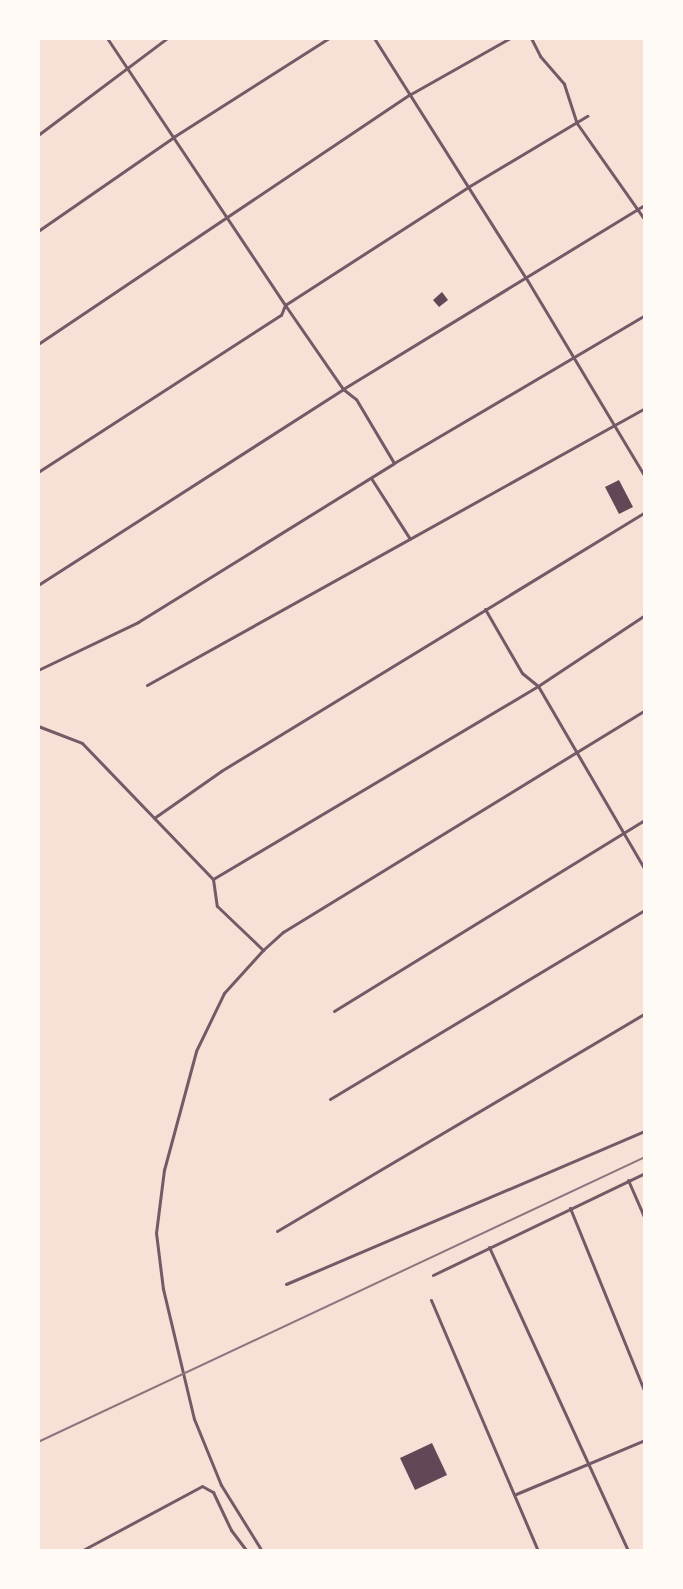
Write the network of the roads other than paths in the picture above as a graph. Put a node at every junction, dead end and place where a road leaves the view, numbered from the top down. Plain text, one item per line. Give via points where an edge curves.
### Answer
1 (107, 38) edge
2 (167, 38) edge
3 (329, 38) edge
4 (374, 38) edge
5 (510, 38) edge
6 (531, 38) edge
7 (127, 68) junction
8 (409, 95) junction
9 (587, 116) dead end
10 (576, 122) junction
11 (38, 135) edge
12 (175, 136) junction
13 (468, 187) junction
14 (645, 205) edge
15 (637, 210) junction
16 (225, 218) junction
17 (645, 220) edge
18 (38, 231) edge
19 (526, 278) junction
20 (285, 305) junction
21 (645, 315) edge
22 (38, 344) edge
23 (573, 357) junction
24 (343, 389) junction
25 (645, 408) edge
26 (613, 425) junction
27 (394, 463) junction
28 (38, 472) edge
29 (645, 477) edge
30 (371, 478) junction
31 (645, 512) edge
32 (410, 541) junction
33 (38, 585) edge
34 (485, 609) junction
35 (645, 615) edge
36 (38, 670) edge
37 (147, 685) dead end
38 (538, 686) junction
39 (645, 710) edge
40 (38, 726) edge
41 (575, 754) junction
42 (154, 818) junction
43 (645, 820) edge
44 (621, 835) junction
45 (645, 870) edge
46 (213, 879) junction
47 (645, 910) edge
48 (263, 950) junction
49 (334, 1011) dead end
50 (645, 1013) edge
51 (330, 1099) dead end
52 (645, 1131) edge
53 (645, 1173) edge
54 (628, 1180) junction
55 (570, 1207) junction
56 (645, 1219) edge
57 (277, 1231) dead end
58 (489, 1247) junction
59 (433, 1275) dead end
60 (286, 1284) dead end
61 (431, 1300) dead end
62 (645, 1393) edge
63 (645, 1440) edge
64 (588, 1462) junction
65 (515, 1495) junction
66 (81, 1551) edge
67 (247, 1551) edge
68 (262, 1551) edge
69 (538, 1551) edge
70 (628, 1551) edge

1 - 7 street
2 - 7 street
3 - 12 street
4 - 8 street
5 - 8 street
6 - 10 street via 564,84
7 - 11 street
7 - 12 street
8 - 13 street
8 - 16 street
9 - 10 street
10 - 13 street
10 - 15 street
12 - 16 street
12 - 18 street
13 - 19 street
13 - 20 street
14 - 15 street
15 - 17 street
15 - 19 street
16 - 20 street
16 - 22 street
19 - 23 street
19 - 24 street
20 - 24 street
20 - 28 street via 281,315
21 - 23 street
23 - 26 street
23 - 27 street
24 - 27 street via 356,399
24 - 33 street
25 - 26 street
26 - 29 street
26 - 32 street
27 - 30 street
30 - 32 street
30 - 36 street via 138,622
31 - 34 street
32 - 37 street
34 - 38 street via 522,673
34 - 42 street
35 - 38 street
38 - 41 street
38 - 46 street
39 - 41 street
40 - 42 street via 82,743
41 - 44 street
41 - 48 street via 283,932
42 - 46 street
43 - 44 street
44 - 45 street
44 - 49 street
46 - 48 street via 217,906
47 - 51 street
48 - 68 street via 224,993 196,1051 164,1170 156,1233 194,1419 221,1485
50 - 57 street
52 - 60 street
53 - 54 street
54 - 55 street
54 - 56 street
55 - 58 street
55 - 62 street
58 - 59 street
58 - 64 street
61 - 65 street
63 - 64 street
64 - 65 street
64 - 70 street
65 - 69 street
66 - 67 street via 202,1486 213,1492

